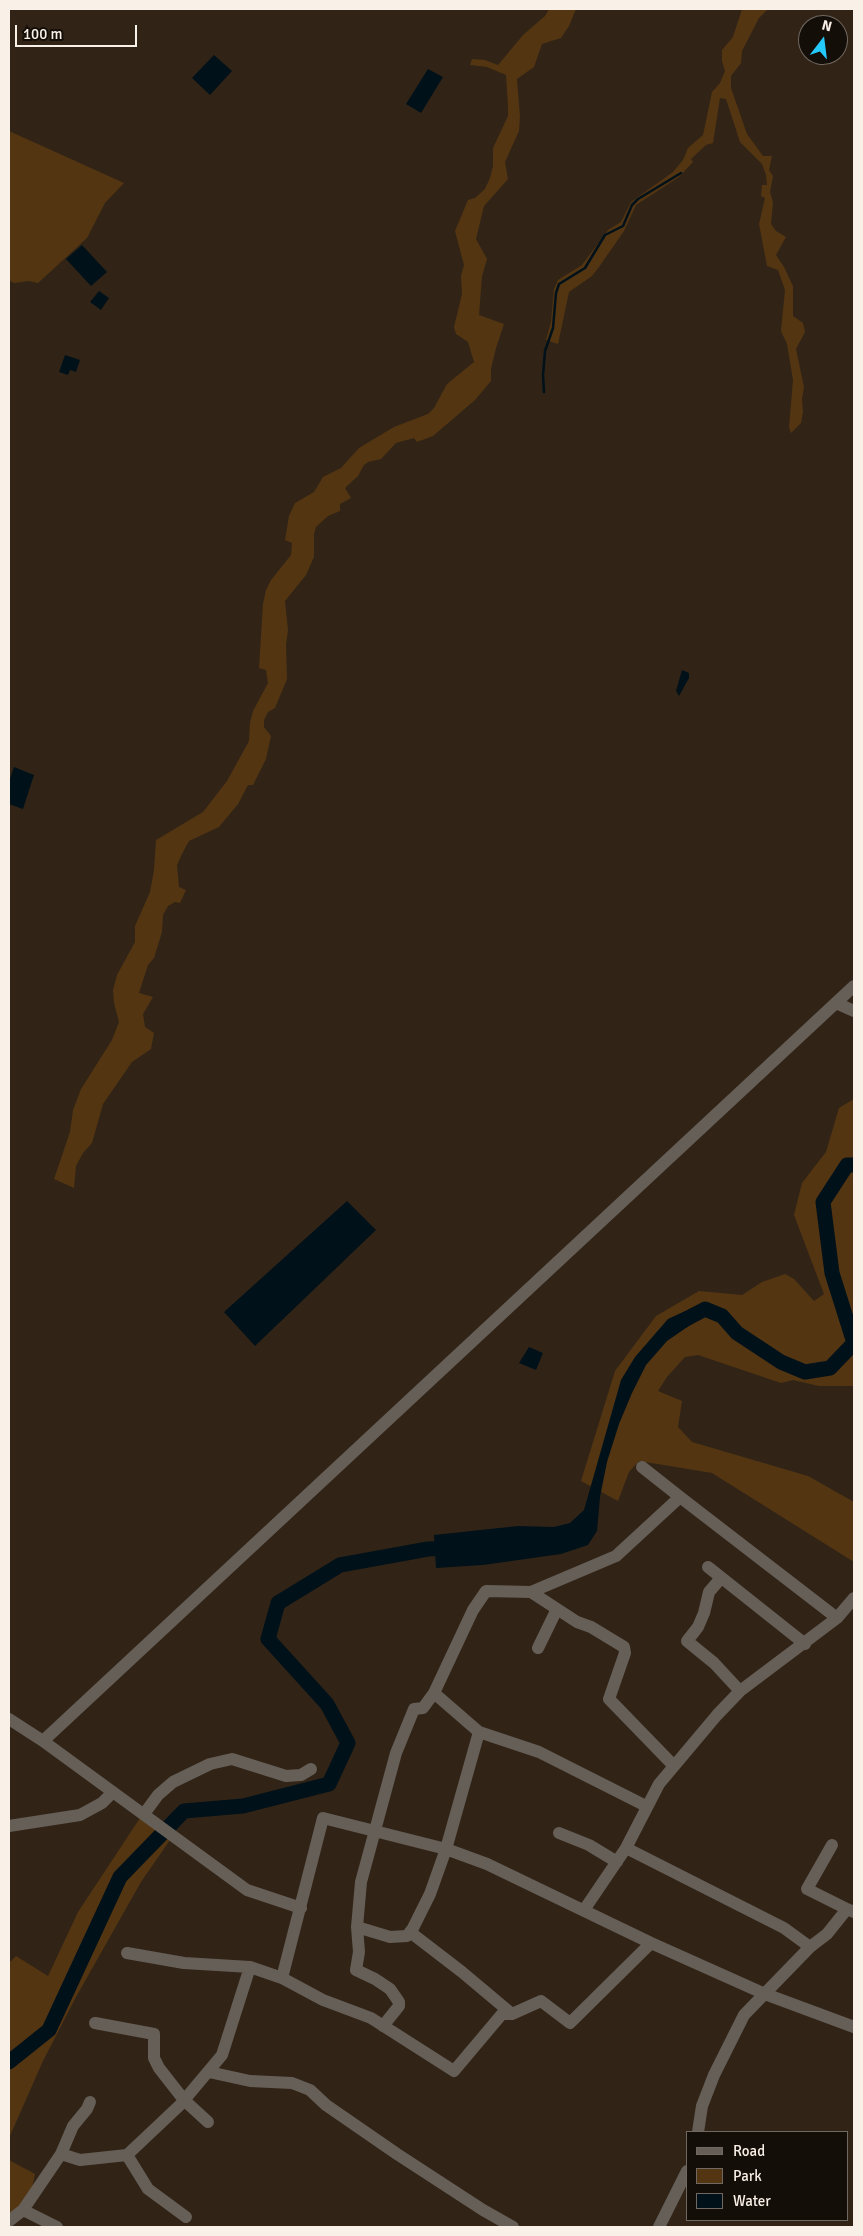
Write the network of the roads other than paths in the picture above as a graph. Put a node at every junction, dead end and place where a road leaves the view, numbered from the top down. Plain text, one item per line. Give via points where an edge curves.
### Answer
1 (854, 986) edge
2 (836, 1003) junction
3 (854, 1012) edge
4 (642, 1467) dead end
5 (680, 1497) junction
6 (708, 1568) dead end
7 (721, 1578) junction
8 (531, 1592) junction
9 (854, 1598) edge
10 (556, 1609) junction
11 (837, 1618) junction
12 (805, 1644) junction
13 (538, 1648) dead end
14 (740, 1691) junction
15 (434, 1693) junction
16 (9, 1719) edge
17 (480, 1732) junction
18 (43, 1741) junction
19 (674, 1766) junction
20 (310, 1769) dead end
21 (113, 1792) junction
22 (646, 1806) junction
23 (148, 1818) junction
24 (9, 1826) edge
25 (373, 1831) junction
26 (559, 1833) dead end
27 (832, 1845) dead end
28 (626, 1848) junction
29 (446, 1849) junction
30 (617, 1862) junction
31 (301, 1908) junction
32 (584, 1910) junction
33 (850, 1910) edge
34 (357, 1926) junction
35 (410, 1932) junction
36 (651, 1943) junction
37 (810, 1947) junction
38 (127, 1953) dead end
39 (250, 1967) junction
40 (282, 1978) junction
41 (765, 1994) junction
42 (512, 2014) junction
43 (95, 2023) dead end
44 (383, 2026) junction
45 (854, 2027) edge
46 (209, 2072) junction
47 (184, 2100) junction
48 (90, 2102) dead end
49 (208, 2122) dead end
50 (698, 2131) edge
51 (61, 2154) junction
52 (127, 2154) junction
53 (686, 2173) edge
54 (23, 2210) junction
55 (186, 2217) dead end
56 (9, 2222) edge
57 (57, 2227) edge
58 (513, 2227) edge
59 (659, 2227) edge

1 - 2 street
2 - 3 street
2 - 18 street
4 - 5 street
5 - 8 street via 616,1556
5 - 11 street
6 - 7 street
7 - 12 street
7 - 14 street via 709,1592 698,1628 687,1641 714,1663
8 - 10 street
8 - 15 street via 486,1592 473,1610
9 - 11 street
10 - 13 street
10 - 19 street via 624,1647 625,1653 609,1698
11 - 12 street
12 - 14 street
14 - 19 street
15 - 17 street
15 - 25 street via 423,1708 414,1709 396,1753
16 - 18 street
17 - 22 street via 538,1752
17 - 29 street
18 - 21 street
19 - 22 street
20 - 23 street via 301,1775 286,1776 232,1759 210,1764 173,1782 158,1795
21 - 23 street
21 - 24 street via 102,1803 80,1815
22 - 28 street
23 - 31 street via 247,1890
25 - 29 street
25 - 31 street via 323,1818
25 - 34 street via 361,1882
26 - 30 street
27 - 33 street via 807,1889
28 - 30 street
28 - 37 street via 776,1924
29 - 32 street via 487,1864
29 - 35 street via 430,1894
30 - 32 street
31 - 40 street
32 - 36 street
33 - 37 street
34 - 35 street via 390,1937 406,1936
34 - 44 street via 359,1952 356,1970 390,1989 399,2002
35 - 42 street
36 - 41 street
36 - 42 street via 570,2023 541,2001
37 - 41 street
38 - 39 street via 184,1963
39 - 40 street
39 - 46 street via 222,2055
40 - 44 street
41 - 45 street
41 - 50 street via 744,2015 718,2066 702,2106
42 - 44 street via 502,2014 454,2071
43 - 47 street via 154,2034 154,2058
46 - 47 street
46 - 58 street via 250,2081 292,2084 310,2090 381,2143
47 - 49 street
47 - 52 street
48 - 51 street via 73,2126
51 - 52 street via 80,2160
51 - 54 street
52 - 55 street via 148,2189
53 - 59 street
54 - 56 street
54 - 57 street

